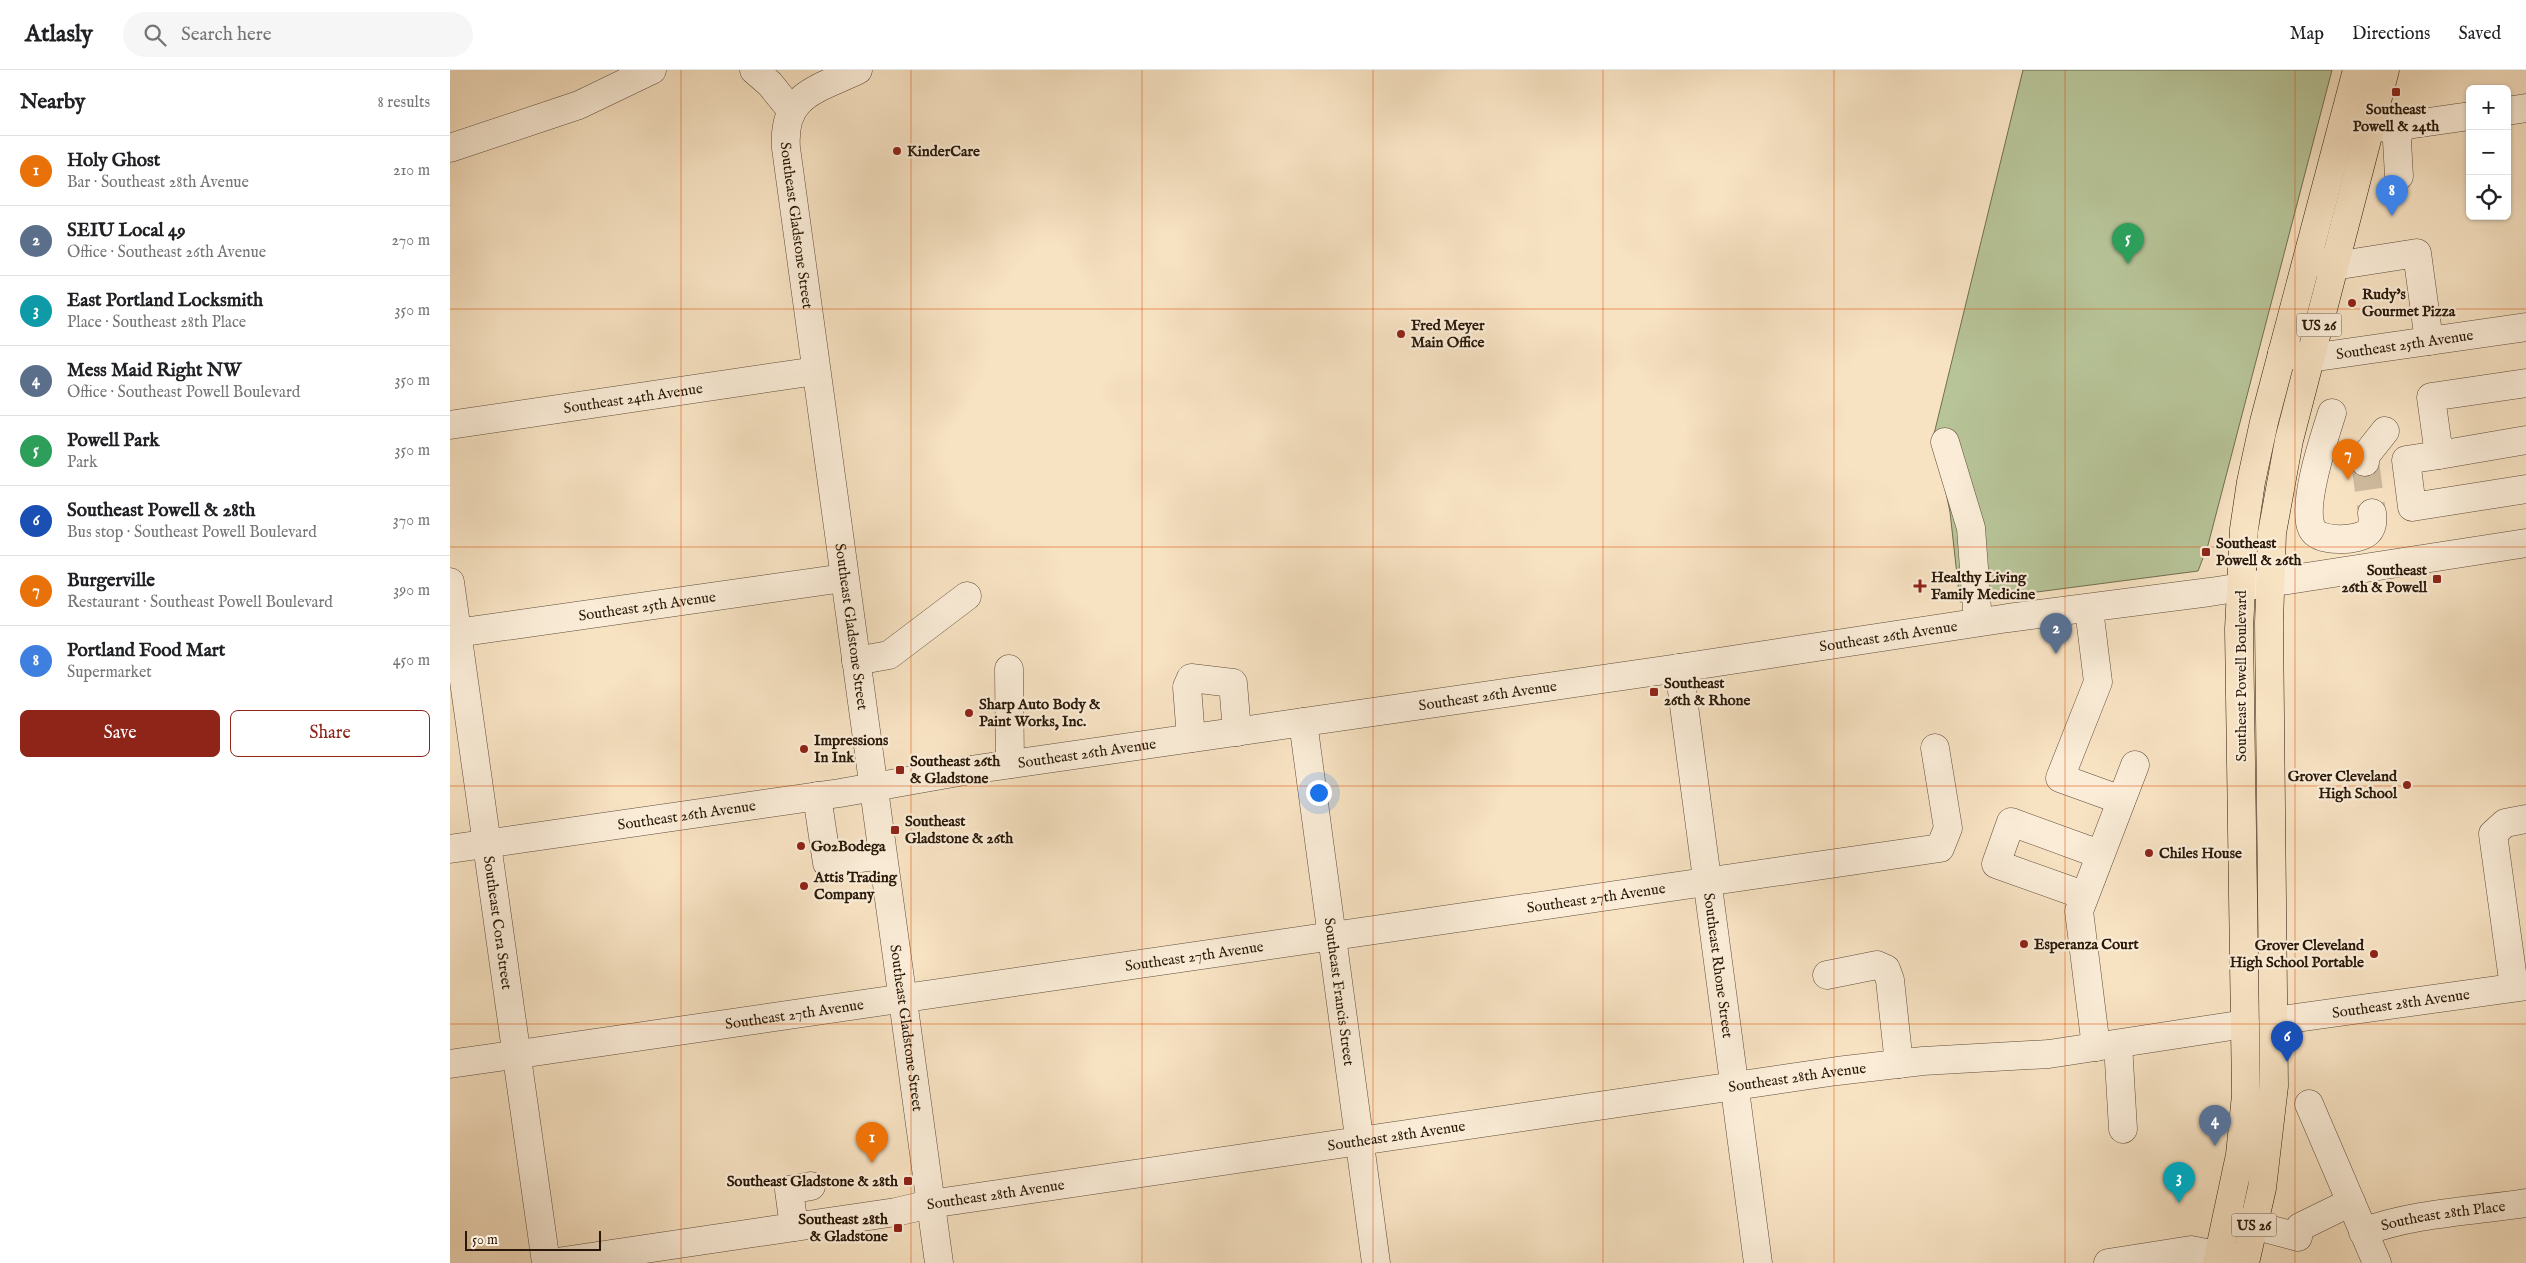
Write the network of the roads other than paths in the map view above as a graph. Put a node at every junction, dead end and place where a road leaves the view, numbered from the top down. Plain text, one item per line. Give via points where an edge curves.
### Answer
1 (652, 70) edge
2 (754, 70) edge
3 (858, 70) edge
4 (2357, 70) edge
5 (2386, 70) edge
6 (2526, 108) edge
7 (791, 110) junction
8 (2511, 110) edge
9 (2466, 117) edge
10 (2344, 120) junction
11 (2400, 126) junction
12 (2370, 127) junction
13 (450, 148) edge
14 (2399, 176) dead end
15 (2307, 258) junction
16 (2334, 266) junction
17 (2526, 327) edge
18 (2429, 341) junction
19 (2282, 353) junction
20 (2310, 358) junction
21 (816, 371) junction
22 (2526, 383) edge
23 (2332, 413) dead end
24 (450, 425) edge
25 (2385, 431) dead end
26 (2526, 440) edge
27 (1945, 442) dead end
28 (2439, 455) junction
29 (2365, 462) tunnel mouth
30 (2526, 489) edge
31 (2372, 514) tunnel mouth
32 (2526, 543) edge
33 (844, 578) junction
34 (450, 582) edge
35 (2270, 583) junction
36 (2240, 588) junction
37 (967, 596) dead end
38 (2089, 609) junction
39 (1978, 622) junction
40 (453, 634) edge
41 (856, 661) junction
42 (1679, 668) junction
43 (1009, 670) dead end
44 (1303, 722) junction
45 (1237, 732) junction
46 (1190, 738) junction
47 (1935, 748) dead end
48 (1010, 764) junction
49 (2135, 765) dead end
50 (873, 788) junction
51 (817, 796) junction
52 (2121, 800) junction
53 (2526, 819) edge
54 (488, 844) junction
55 (450, 849) edge
56 (882, 854) junction
57 (2099, 854) junction
58 (1708, 881) junction
59 (2083, 895) junction
60 (1331, 935) junction
61 (1827, 974) dead end
62 (2520, 987) edge
63 (902, 997) junction
64 (2274, 1021) junction
65 (2245, 1024) junction
66 (2107, 1045) junction
67 (517, 1054) junction
68 (450, 1064) edge
69 (1899, 1064) junction
70 (1735, 1087) junction
71 (2309, 1104) dead end
72 (2123, 1129) dead end
73 (1360, 1142) junction
74 (811, 1186) dead end
75 (2351, 1202) junction
76 (2526, 1203) edge
77 (930, 1204) junction
78 (2227, 1218) junction
79 (2254, 1226) junction
80 (794, 1227) junction
81 (2364, 1232) junction
82 (2218, 1259) edge
83 (2245, 1262) edge
84 (546, 1263) edge
85 (550, 1263) edge
86 (939, 1263) edge
87 (1376, 1263) edge
88 (1758, 1263) edge
89 (2108, 1263) edge
90 (2376, 1263) edge

1 - 13 street via 579,105
2 - 7 street
3 - 7 street via 806,95
4 - 10 main road, Southeast Powell Boulevard / US 26
5 - 12 main road, Southeast Powell Boulevard / US 26
6 - 8 street
7 - 21 street, Southeast Gladstone Street via 785,136 787,168
9 - 11 street
10 - 12 street
10 - 15 main road, Southeast Powell Boulevard / US 26
11 - 12 street
11 - 14 street via 2397,141
12 - 16 main road, Southeast Powell Boulevard / US 26
15 - 16 street
15 - 19 main road, Southeast Powell Boulevard / US 26
16 - 18 street via 2417,254
16 - 20 main road, Southeast Powell Boulevard / US 26
17 - 18 street, Southeast 25th Avenue
18 - 20 street, Southeast 25th Avenue
19 - 20 street, Southeast 25th Avenue
19 - 36 main road, Southeast Powell Boulevard / US 26 via 2251,482
20 - 35 main road, Southeast Powell Boulevard / US 26 via 2276,504
21 - 24 street, Southeast 24th Avenue
21 - 33 street, Southeast Gladstone Street
22 - 28 street via 2431,396
23 - 31 street via 2318,456 2310,525 2313,532 2325,539 2362,535 2372,526
25 - 29 street via 2366,455
26 - 28 street
27 - 39 street via 1971,528
28 - 30 street via 2406,460 2412,507
32 - 35 street, Southeast 26th Avenue
33 - 40 street, Southeast 25th Avenue
33 - 41 street, Southeast Gladstone Street
34 - 40 street, Southeast Cora Street
35 - 36 street, Southeast 26th Avenue
35 - 64 main road, Southeast Powell Boulevard / US 26
36 - 38 street, Southeast 26th Avenue
36 - 65 main road, Southeast Powell Boulevard / US 26
37 - 41 street via 889,655
38 - 39 street, Southeast 26th Avenue
38 - 52 street via 2098,682 2060,778
39 - 42 street, Southeast 26th Avenue
40 - 54 street, Southeast Cora Street
41 - 50 street, Southeast Gladstone Street
42 - 44 street, Southeast 26th Avenue
42 - 58 street, Southeast Rhone Street
43 - 48 street
44 - 45 street, Southeast 26th Avenue
44 - 60 street, Southeast Francis Street
45 - 46 street, Southeast 26th Avenue
45 - 46 street via 1233,683 1191,678 1187,686
46 - 48 street, Southeast 26th Avenue
47 - 58 street, Southeast 27th Avenue via 1948,828 1940,848
48 - 50 street, Southeast 26th Avenue
49 - 52 street
50 - 51 street, Southeast 26th Avenue
50 - 56 street, Southeast Gladstone Street
51 - 54 street, Southeast 26th Avenue
51 - 56 street via 827,863
52 - 57 street
53 - 62 street via 2505,823 2492,834
54 - 55 street, Southeast 26th Avenue
54 - 67 street, Southeast Cora Street
56 - 63 street, Southeast Gladstone Street
57 - 59 street
57 - 59 street via 2011,822 1996,864
58 - 60 street, Southeast 27th Avenue
58 - 70 street, Southeast Rhone Street
59 - 66 street via 2079,918
60 - 63 street, Southeast 27th Avenue
60 - 73 street, Southeast Francis Street
61 - 69 street via 1876,965 1886,969
62 - 64 street, Southeast 28th Avenue
63 - 67 street, Southeast 27th Avenue
63 - 77 street, Southeast Gladstone Street
64 - 79 main road, Southeast Powell Boulevard / US 26 via 2270,1132
65 - 66 street, Southeast 28th Avenue
65 - 78 main road, Southeast Powell Boulevard / US 26 via 2244,1126
66 - 69 street, Southeast 28th Avenue via 2049,1054
66 - 72 street
67 - 68 street, Southeast 27th Avenue
67 - 84 street, Southeast Cora Street
69 - 70 street, Southeast 28th Avenue
70 - 73 street, Southeast 28th Avenue
70 - 88 street, Southeast Rhone Street
71 - 75 street
73 - 77 street, Southeast 28th Avenue
73 - 87 street, Southeast Francis Street
74 - 80 street via 789,1190
75 - 79 street via 2300,1226 2298,1237
75 - 81 street
76 - 81 street, Southeast 28th Place via 2406,1220
77 - 80 street, Southeast 28th Avenue
77 - 86 street, Southeast Gladstone Street
78 - 79 street
78 - 82 main road, Southeast Powell Boulevard / US 26
79 - 83 main road, Southeast Powell Boulevard / US 26
80 - 85 street, Southeast 28th Avenue
81 - 90 street
82 - 83 street
82 - 89 street via 2191,1250

